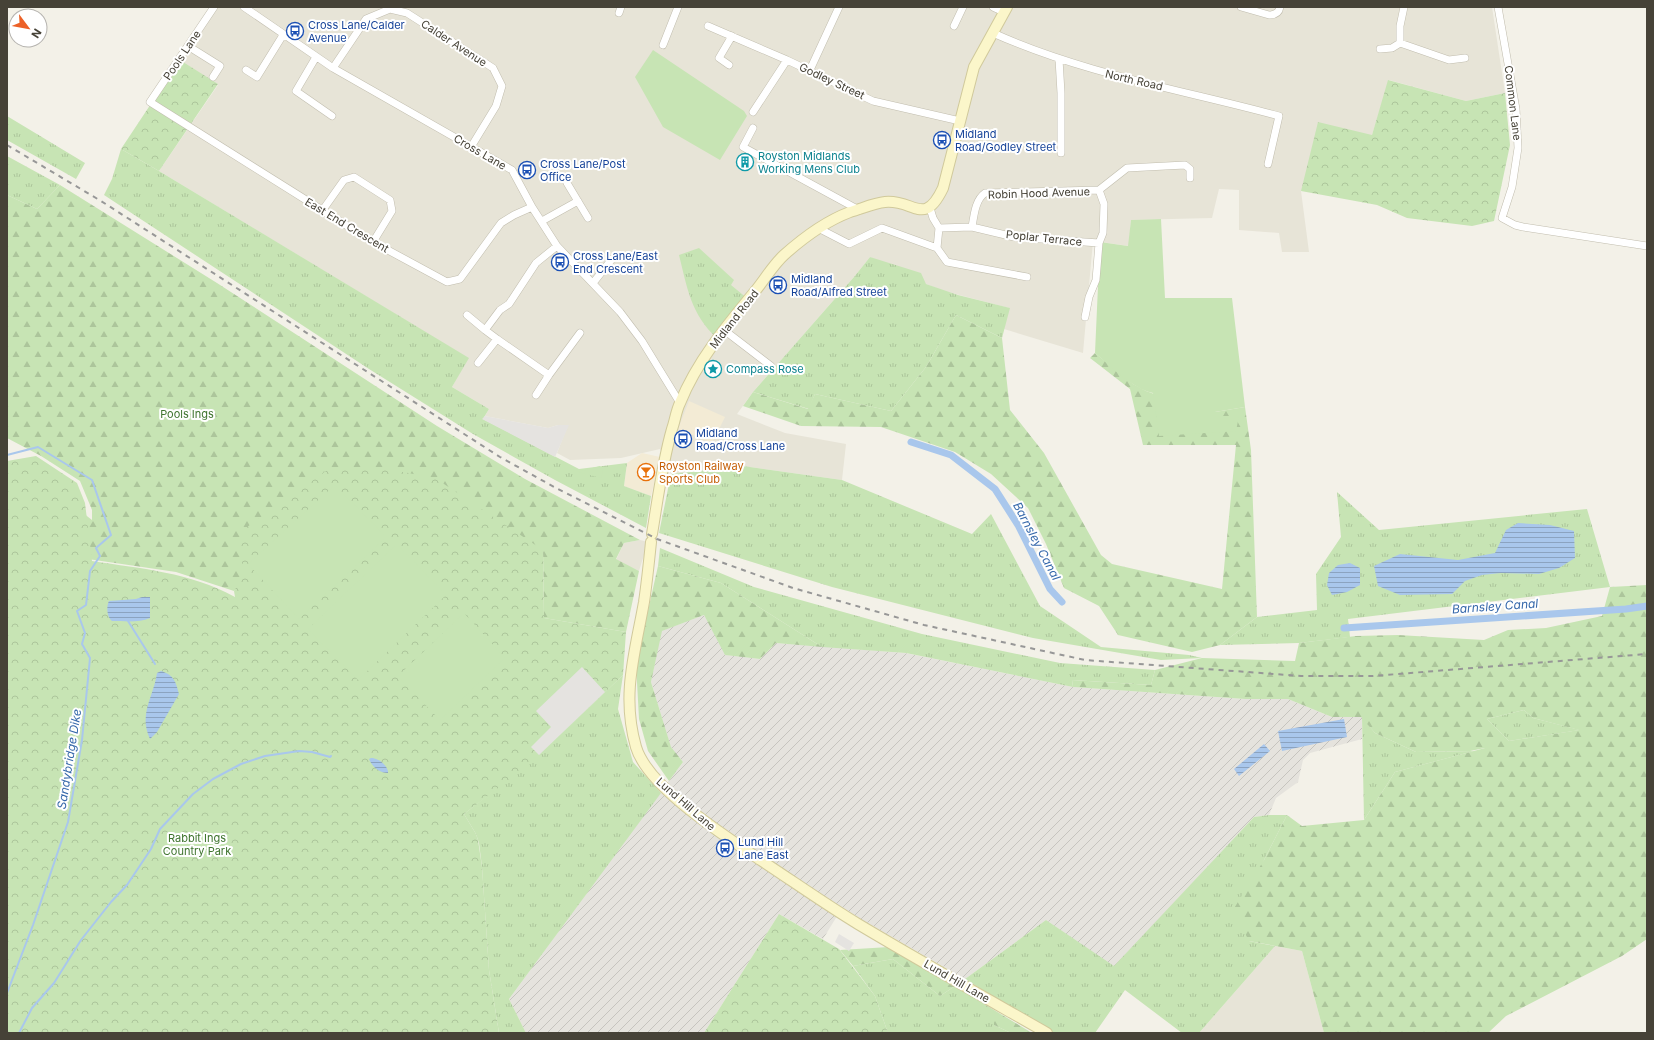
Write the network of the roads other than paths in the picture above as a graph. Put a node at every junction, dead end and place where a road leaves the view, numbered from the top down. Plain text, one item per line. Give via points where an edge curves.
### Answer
1 (214, 7) edge
2 (244, 7) edge
3 (678, 7) edge
4 (839, 7) edge
5 (963, 7) edge
6 (993, 7) edge
7 (1241, 7) edge
8 (1280, 7) edge
9 (1404, 7) edge
10 (1498, 7) edge
11 (1006, 10) edge
12 (708, 26) dead end
13 (954, 26) dead end
14 (992, 33) junction
15 (283, 35) junction
16 (732, 36) junction
17 (1400, 43) junction
18 (663, 45) dead end
19 (188, 46) junction
20 (1380, 49) dead end
21 (316, 57) junction
22 (1465, 58) dead end
23 (787, 60) junction
24 (1059, 60) junction
25 (729, 65) dead end
26 (333, 68) junction
27 (246, 70) dead end
28 (809, 72) junction
29 (213, 77) dead end
30 (150, 102) joint
31 (753, 112) dead end
32 (332, 116) dead end
33 (960, 121) junction
34 (753, 128) dead end
35 (471, 147) junction
36 (1061, 153) dead end
37 (1268, 164) dead end
38 (1190, 178) dead end
39 (567, 183) dead end
40 (1099, 190) junction
41 (578, 201) junction
42 (532, 207) junction
43 (930, 208) junction
44 (859, 210) junction
45 (322, 211) junction
46 (588, 218) dead end
47 (542, 221) junction
48 (972, 226) junction
49 (818, 228) junction
50 (939, 228) junction
51 (373, 242) junction
52 (1099, 243) junction
53 (557, 246) junction
54 (1647, 246) edge
55 (937, 248) junction
56 (612, 259) dead end
57 (1027, 277) dead end
58 (592, 283) junction
59 (466, 315) dead end
60 (1085, 317) dead end
61 (485, 330) junction
62 (724, 330) junction
63 (580, 333) dead end
64 (497, 339) junction
65 (478, 363) dead end
66 (771, 366) dead end
67 (549, 375) junction
68 (536, 395) dead end
69 (680, 403) junction
70 (1047, 1033) edge

1 - 19 street, Pools Lane
2 - 15 street, Cross Lane
3 - 18 street
4 - 28 street
5 - 13 street
6 - 11 street
7 - 8 street via 1269,16 1278,13
9 - 17 street
10 - 54 street, Common Lane via 1516,109 1518,136 1512,187 1502,218 1523,227
11 - 14 main road
12 - 16 street, Godley Street
14 - 24 street, North Road
14 - 33 main road via 974,67
15 - 21 street, Cross Lane
15 - 27 street via 257,77
16 - 23 street, Godley Street
16 - 25 street via 716,56
17 - 20 street via 1392,48
17 - 22 street via 1449,60
19 - 29 street via 220,66
19 - 30 street, Pools Lane
21 - 26 street, Cross Lane
21 - 32 street via 296,91
23 - 28 street, Godley Street
23 - 31 street
24 - 36 street
24 - 37 street, North Road via 1279,116
26 - 35 street, Cross Lane
26 - 35 street, Calder Avenue via 366,19 390,9 407,13 493,68 502,86 496,106
28 - 33 street, Godley Street via 873,101
30 - 45 street, East End Crescent
33 - 43 main road via 943,188 938,200
34 - 44 street via 743,147
35 - 42 street, Cross Lane via 512,170
38 - 40 street via 1190,169 1185,165 1127,168
39 - 41 street
40 - 48 street, Robin Hood Avenue via 985,194 980,196
40 - 52 street, Robin Hood Avenue via 1104,210 1103,233
41 - 46 street
41 - 47 street
42 - 47 street, Cross Lane
42 - 51 street, East End Crescent via 501,223 460,279 447,282
43 - 44 main road, Midland Road via 914,209 885,202
43 - 50 street
44 - 49 main road, Midland Road via 849,212
45 - 51 street, East End Crescent
45 - 51 street via 344,180 354,177 390,200 392,212
47 - 53 street, Cross Lane
48 - 50 street, Poplar Terrace
48 - 52 street, Poplar Terrace via 1014,237
49 - 55 street via 849,244 882,228
49 - 62 main road, Midland Road via 783,256
50 - 55 street
52 - 60 street, Robin Hood Avenue via 1096,280
53 - 58 street, Cross Lane
53 - 61 street via 536,263 509,304 500,310
55 - 57 street via 948,262
56 - 58 street
58 - 69 street, Cross Lane via 620,312 642,341
59 - 61 street
61 - 64 street
62 - 66 street
62 - 69 main road, Midland Road via 701,362
63 - 67 street
64 - 65 street
64 - 67 street
67 - 68 street
69 - 70 main road, Lund Hill Lane via 664,460 644,602 632,658 630,714 636,748 644,764 662,786 715,830 857,923

